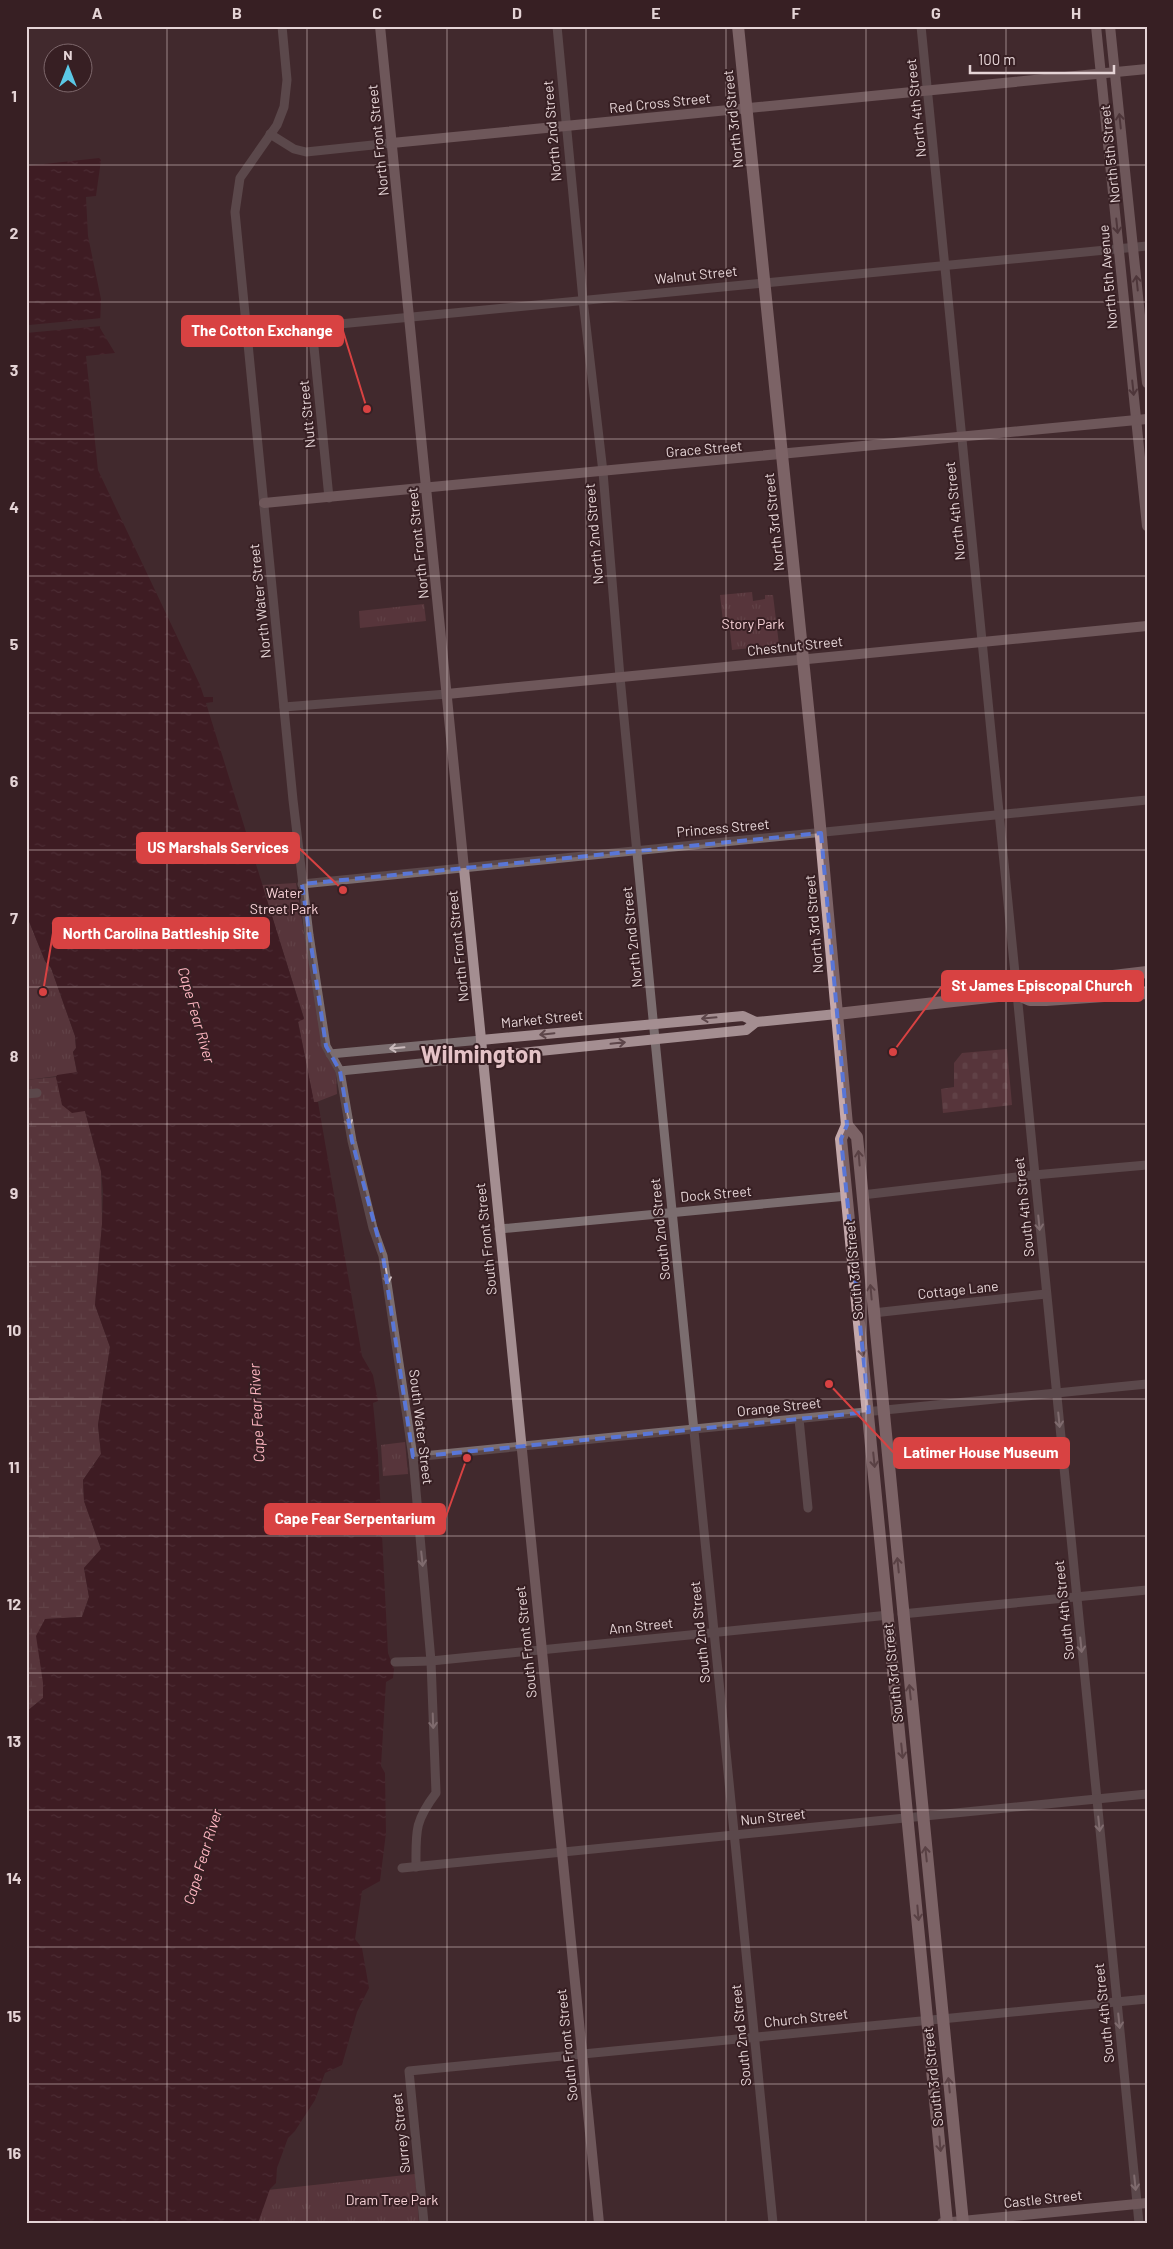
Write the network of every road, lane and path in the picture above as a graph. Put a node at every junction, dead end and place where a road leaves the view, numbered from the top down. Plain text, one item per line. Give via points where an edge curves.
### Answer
1 (282, 26) edge
2 (380, 26) edge
3 (557, 26) edge
4 (738, 26) edge
5 (921, 26) edge
6 (1096, 26) edge
7 (1110, 26) edge
8 (1147, 69) edge
9 (1115, 72) junction
10 (1101, 74) junction
11 (928, 90) junction
12 (747, 108) junction
13 (566, 126) junction
14 (270, 134) junction
15 (392, 143) junction
16 (1147, 246) edge
17 (1133, 247) junction
18 (1119, 248) junction
19 (945, 264) junction
20 (764, 282) junction
21 (582, 300) junction
22 (410, 318) junction
23 (312, 327) junction
24 (247, 333) junction
25 (1147, 383) edge
26 (1142, 420) edge
27 (962, 438) junction
28 (782, 456) junction
29 (603, 472) junction
30 (427, 489) junction
31 (329, 498) junction
32 (264, 503) junction
33 (1147, 526) edge
34 (1147, 626) edge
35 (982, 642) junction
36 (803, 659) junction
37 (620, 677) junction
38 (447, 694) junction
39 (284, 706) junction
40 (1147, 800) edge
41 (1000, 815) junction
42 (821, 834) junction
43 (638, 850) junction
44 (464, 868) junction
45 (302, 884) junction
46 (1147, 972) edge
47 (1147, 993) edge
48 (1016, 994) junction
49 (837, 1014) junction
50 (756, 1022) junction
51 (654, 1023) junction
52 (655, 1039) junction
53 (481, 1040) junction
54 (330, 1054) junction
55 (482, 1058) junction
56 (340, 1071) junction
57 (26, 1094) edge
58 (37, 1094) dead end
59 (847, 1125) junction
60 (1147, 1165) edge
61 (1034, 1175) junction
62 (862, 1195) junction
63 (847, 1196) junction
64 (672, 1212) junction
65 (499, 1229) junction
66 (1046, 1294) junction
67 (873, 1314) junction
68 (1147, 1384) edge
69 (1056, 1393) junction
70 (882, 1410) junction
71 (869, 1412) junction
72 (799, 1419) junction
73 (694, 1429) junction
74 (520, 1446) junction
75 (413, 1457) junction
76 (808, 1508) dead end
77 (1147, 1590) edge
78 (1076, 1597) junction
79 (902, 1614) junction
80 (889, 1615) junction
81 (714, 1633) junction
82 (541, 1650) junction
83 (431, 1661) junction
84 (395, 1662) dead end
85 (1147, 1794) edge
86 (1097, 1799) junction
87 (922, 1816) junction
88 (909, 1818) junction
89 (734, 1835) junction
90 (561, 1852) junction
91 (416, 1867) junction
92 (402, 1868) dead end
93 (1147, 1998) edge
94 (1117, 2002) junction
95 (942, 2019) junction
96 (928, 2020) junction
97 (755, 2037) junction
98 (582, 2054) junction
99 (409, 2071) joint
100 (1142, 2203) edge
101 (947, 2222) edge
102 (963, 2222) edge
103 (424, 2223) edge
104 (599, 2223) edge
105 (773, 2223) edge
106 (942, 2223) edge
107 (1139, 2223) edge

1 - 14 street via 287,91 282,115
2 - 15 street, North Front Street
3 - 13 street, North 2nd Street
4 - 12 main road, North 3rd Street
5 - 11 street, North 4th Street
6 - 10 street, North 5th Avenue
7 - 9 street
8 - 9 street, Red Cross Street
9 - 10 street, Red Cross Street
17 -> 9 street, North 5th Street
10 - 11 street, Red Cross Street
10 -> 18 street, North 5th Avenue
11 - 12 street, Red Cross Street
11 - 19 street, North 4th Street
12 - 13 street, Red Cross Street
12 - 20 main road, North 3rd Street
13 - 15 street, Red Cross Street
13 - 21 street, North 2nd Street
14 - 15 street, Red Cross Street via 294,149 306,152
14 - 24 street, North Water Street via 240,178 235,202
15 - 22 street, North Front Street
16 - 17 street, Walnut Street
17 - 18 street, Walnut Street
25 -> 17 street, North 5th Street
18 - 19 street, Walnut Street
18 -> 26 street, North 5th Avenue
19 - 20 street, Walnut Street
19 - 27 street, North 4th Street
20 - 21 street, Walnut Street
20 - 28 main road, North 3rd Street
21 - 22 street, Walnut Street
21 - 29 street, North 2nd Street
22 - 23 street, Walnut Street
22 - 30 street, North Front Street
23 - 24 street, Walnut Street
23 - 31 street, Nutt Street
24 - 32 street, North Water Street
26 - 27 street, Grace Street
26 - 33 street, North 5th Avenue
27 - 28 street, Grace Street
27 - 35 street, North 4th Street
28 - 29 street, Grace Street
28 - 36 main road, North 3rd Street
29 - 30 street, Grace Street
29 - 37 street, North 2nd Street
30 - 31 street, Grace Street
30 - 38 street, North Front Street
31 - 32 street, Grace Street
32 - 39 street, North Water Street
34 - 35 street, Chestnut Street
35 - 36 street, Chestnut Street
35 - 41 street, North 4th Street
36 - 37 street, Chestnut Street
36 - 42 main road, North 3rd Street
37 - 38 street, Chestnut Street
37 - 43 street, North 2nd Street
38 - 39 street
38 - 44 street, North Front Street
39 - 45 street, North Water Street
40 - 41 street, Princess Street
41 - 42 street, Princess Street
41 - 48 street, North 4th Street
42 - 43 street, Princess Street
42 - 49 main road, North 3rd Street
43 - 44 street, Princess Street
43 - 51 street, North 2nd Street
44 - 45 street, Princess Street
44 - 53 street, North Front Street
45 - 54 street, North Water Street via 326,1046
46 - 48 main road, Market Street via 1037,985
47 - 48 main road, Market Street via 1046,1000 1030,1000
48 - 49 main road, Market Street
48 - 61 street, South 4th Street
49 - 50 street, Market Street
49 - 59 main road, South 3rd Street
50 -> 51 street, Market Street via 743,1016
50 - 52 street, Market Street via 746,1030
51 - 52 street, North 2nd Street
51 -> 53 street, Market Street
55 -> 52 street, Market Street
52 - 64 street, South 2nd Street
53 -> 54 street, Market Street
53 - 55 street, North Front Street
54 - 56 street, North Water Street
55 - 56 street, Market Street
55 - 65 street, South Front Street
56 -> 75 street, South Water Street via 352,1141 373,1228 384,1256
57 - 58 street
62 -> 59 main road, South 3rd Street via 857,1137
59 - 63 main road, South 3rd Street via 841,1139
60 - 61 street
61 - 62 street
61 -> 66 street, South 4th Street
67 -> 62 main road, South 3rd Street
63 - 64 street, Dock Street
63 -> 71 main road, South 3rd Street
64 - 65 street, Dock Street
64 - 73 street, South 2nd Street
65 - 74 street, South Front Street
66 - 67 street, Cottage Lane
66 - 69 street, South 4th Street
67 - 70 main road, South 3rd Street
68 - 69 street, Orange Street
69 - 70 street, Orange Street
69 -> 78 street, South 4th Street
70 - 71 street, Orange Street
79 -> 70 main road, South 3rd Street
71 - 72 street, Orange Street
71 -> 80 main road, South 3rd Street
72 - 73 street, Orange Street
72 - 76 street
73 - 74 street, Orange Street
73 - 81 street, South 2nd Street
74 - 75 street, Orange Street
74 - 82 street, South Front Street
75 -> 83 street, South Water Street
77 - 78 street
78 - 79 street
78 -> 86 street, South 4th Street
87 -> 79 main road, South 3rd Street
80 - 81 street, Ann Street
80 -> 88 main road, South 3rd Street
81 - 82 street, Ann Street
81 - 89 street, South 2nd Street
82 - 83 street, Ann Street
82 - 90 street, South Front Street
83 - 84 street, Ann Street
83 -> 91 street, South Water Street via 436,1793 423,1810 416,1829
85 - 86 street, Nun Street
86 - 87 street, Nun Street
86 -> 94 street, South 4th Street
87 - 88 street, Nun Street
95 -> 87 main road, South 3rd Street
88 - 89 street, Nun Street
88 -> 96 main road, South 3rd Street
89 - 90 street, Nun Street
89 - 97 street, South 2nd Street
90 - 91 street, Nun Street
90 - 98 street, South Front Street
91 - 92 street, Nun Street
93 - 94 street, Church Street
94 - 95 street, Church Street
94 -> 100 street, South 4th Street
95 - 96 street, Church Street
102 -> 95 main road, South 3rd Street
96 - 97 street, Church Street
96 -> 101 main road, South 3rd Street
97 - 98 street, Church Street
97 - 105 street, South 2nd Street
98 - 99 street, Church Street
98 - 104 street, South Front Street
99 - 103 street, Surrey Street
100 - 102 street, Castle Street
100 - 107 street, South 4th Street
101 - 102 street, Castle Street
101 - 106 street, Castle Street

